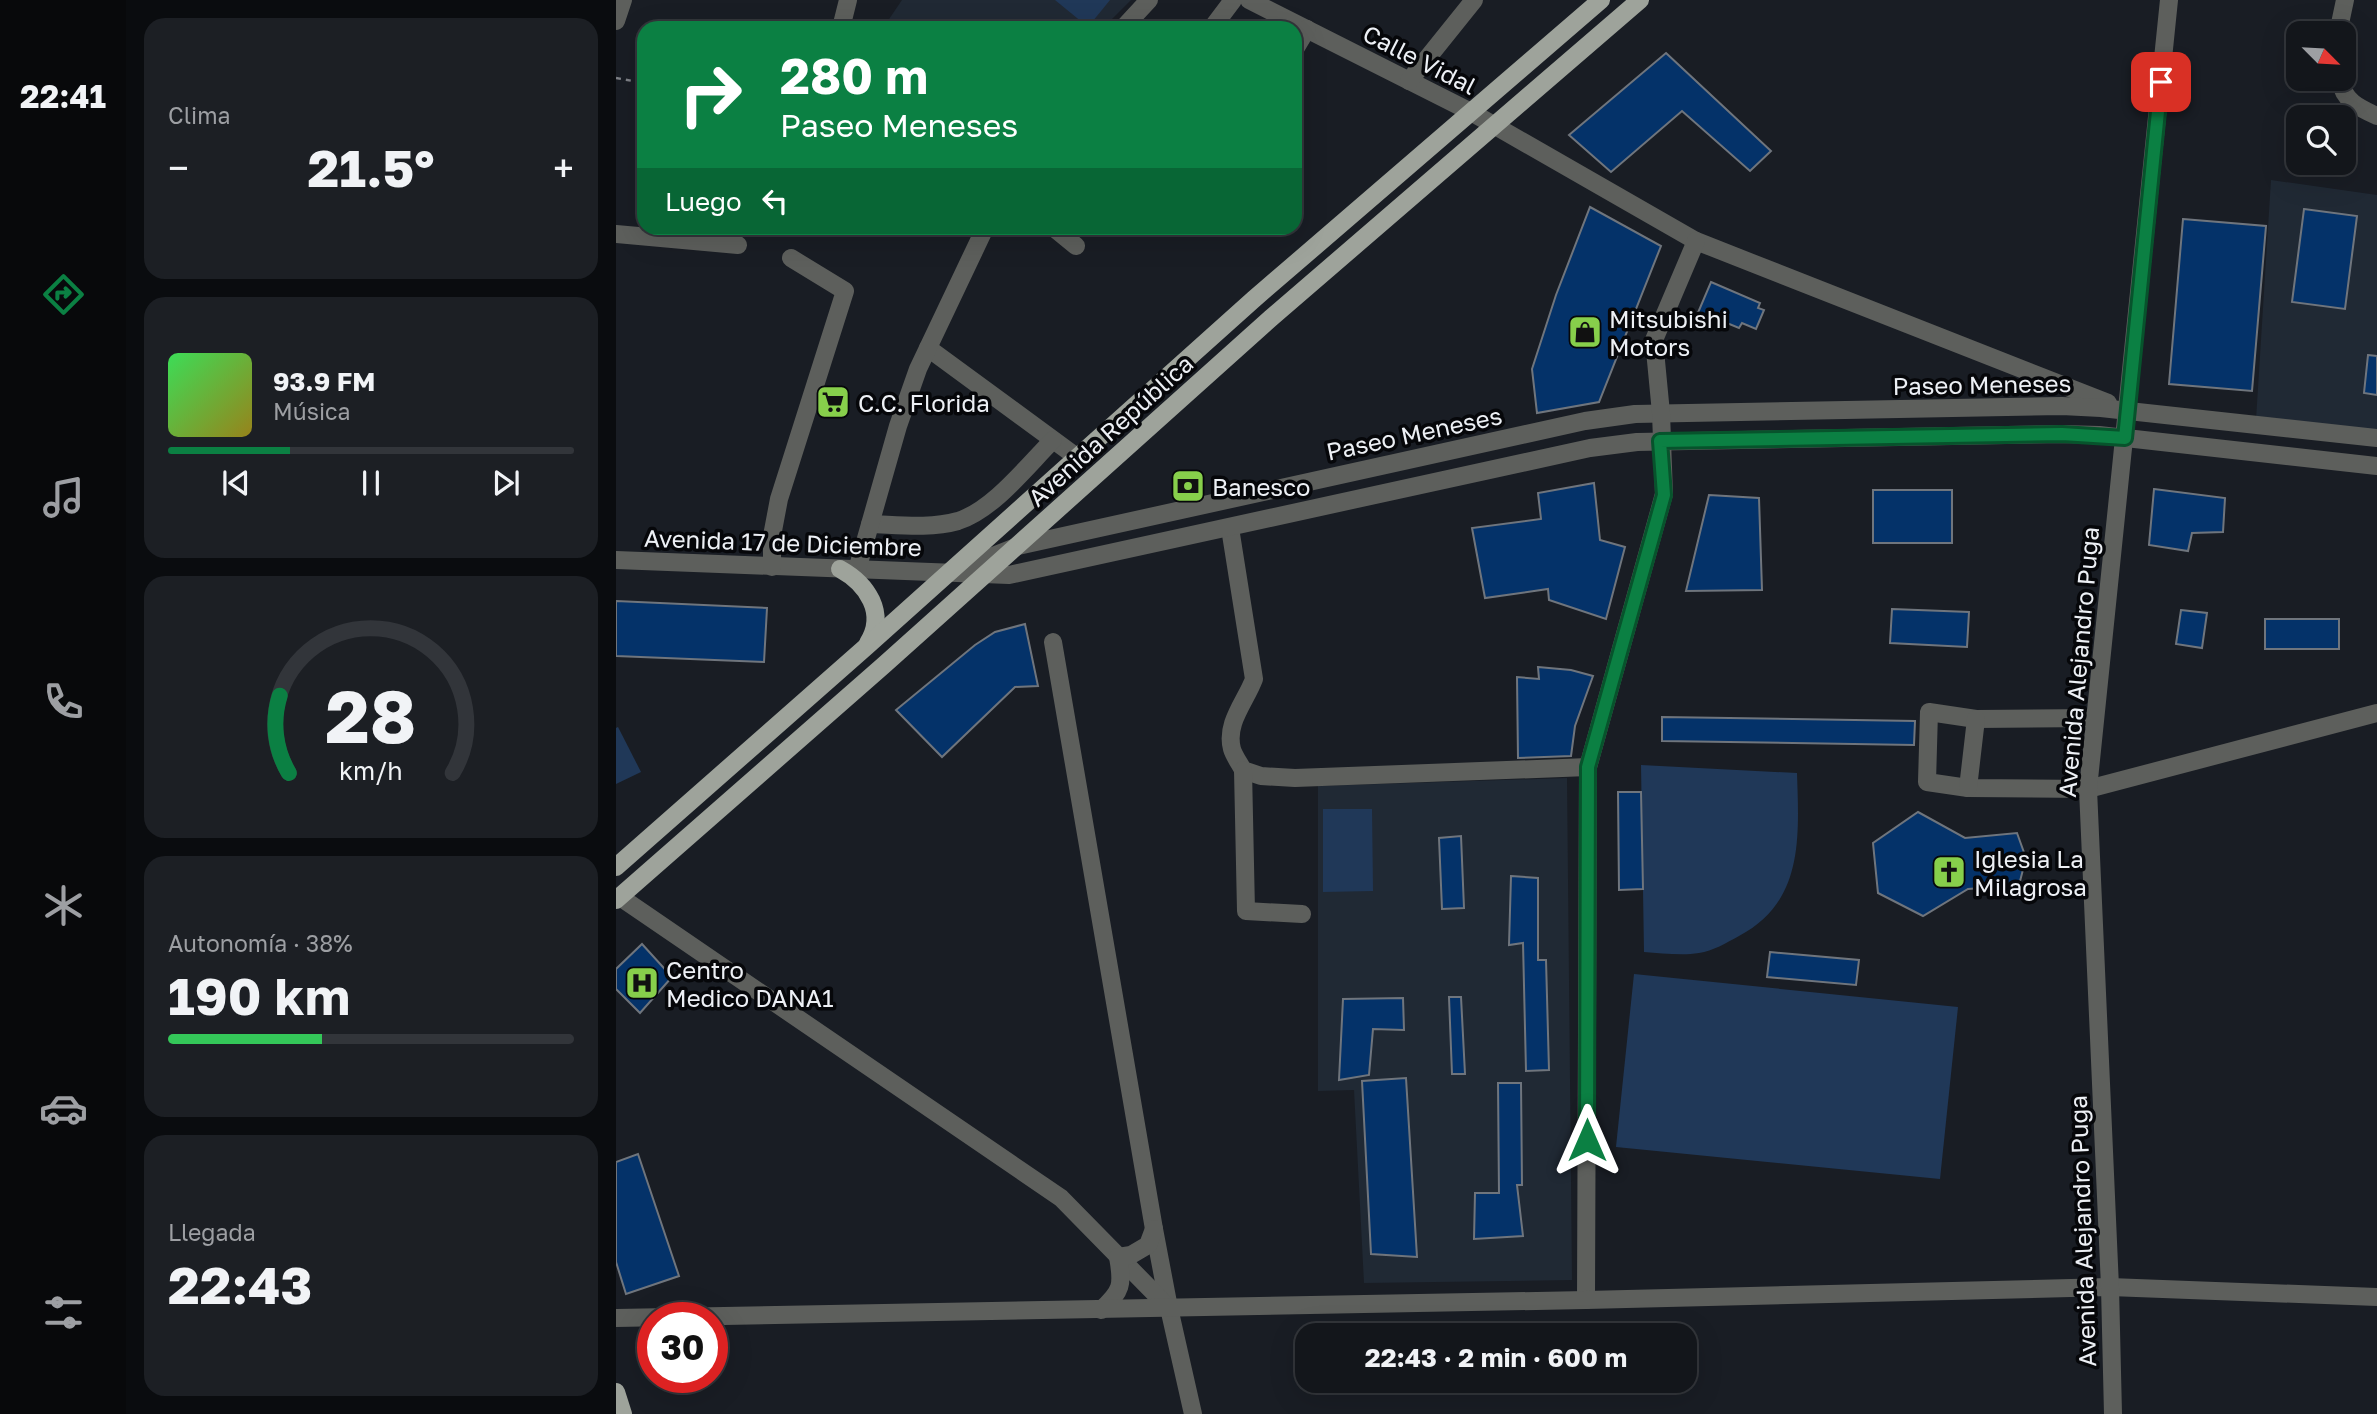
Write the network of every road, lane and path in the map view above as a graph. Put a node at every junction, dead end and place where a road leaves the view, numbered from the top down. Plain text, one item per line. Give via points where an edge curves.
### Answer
1 (623, 0) edge
2 (848, 0) edge
3 (1149, 0) edge
4 (1233, 0) edge
5 (1249, 0) edge
6 (1474, 0) edge
7 (1601, 0) edge
8 (1640, 0) edge
9 (2169, 0) edge
10 (2345, 0) edge
11 (616, 21) edge
12 (843, 21) edge
13 (1130, 21) edge
14 (1217, 21) edge
15 (1291, 21) edge
16 (2341, 21) edge
17 (1302, 26) edge
18 (1307, 29) junction
19 (1302, 37) edge
20 (616, 78) edge
21 (1409, 81) junction
22 (637, 82) edge
23 (2344, 91) edge
24 (1471, 112) junction
25 (2377, 116) edge
26 (1494, 126) junction
27 (616, 234) edge
28 (982, 235) edge
29 (1063, 235) edge
30 (1696, 241) junction
31 (738, 245) dead end
32 (1076, 246) dead end
33 (791, 258) dead end
34 (928, 348) junction
35 (2128, 411) junction
36 (1661, 413) junction
37 (2125, 438) junction
38 (2377, 438) edge
39 (1053, 440) junction
40 (1660, 441) junction
41 (1078, 458) junction
42 (2377, 466) edge
43 (870, 524) junction
44 (1230, 527) junction
45 (1018, 546) junction
46 (616, 560) edge
47 (772, 566) junction
48 (848, 569) junction
49 (949, 573) junction
50 (985, 575) junction
51 (1054, 642) dead end
52 (863, 650) junction
53 (2377, 713) edge
54 (2094, 718) junction
55 (1976, 719) junction
56 (1588, 767) junction
57 (1243, 770) junction
58 (1968, 788) junction
59 (2088, 789) junction
60 (616, 867) edge
61 (618, 899) edge
62 (1302, 914) dead end
63 (1154, 1229) junction
64 (1118, 1257) junction
65 (2110, 1287) junction
66 (2377, 1297) edge
67 (1586, 1300) junction
68 (1169, 1308) junction
69 (1101, 1310) junction
70 (616, 1318) edge
71 (616, 1392) edge
72 (623, 1414) edge
73 (1193, 1414) edge
74 (2113, 1414) edge

1 - 11 street
2 - 12 street
3 - 13 street
4 - 14 street
5 - 15 street, Calle Vidal
6 - 21 street
7 - 24 main road, Avenida República
8 - 26 main road, Avenida República
9 - 35 street, Avenida Alejandro Puga
10 - 16 street
17 - 18 street, Calle Vidal
18 - 19 street
18 - 21 street, Calle Vidal
20 - 22 path
21 - 24 street, Calle Vidal
23 - 25 street via 2354,106
24 - 26 street, Calle Vidal
24 - 41 main road, Avenida República
26 - 30 street, Calle Vidal
26 - 45 main road, Avenida República via 1271,318
27 - 31 street
28 - 34 street
29 - 32 street
30 - 35 street, Calle Vidal
30 - 36 street via 1654,340
33 - 47 street via 845,291 779,499
34 - 39 street
34 - 43 street via 908,395
35 - 36 street, Paseo Meneses via 2062,406
35 - 37 street, Avenida Alejandro Puga
35 - 38 street, Paseo Meneses
36 - 40 street
36 - 45 street, Paseo Meneses via 1585,421
37 - 40 street via 2062,434
37 - 42 street
37 - 54 street, Avenida Alejandro Puga
39 - 41 street
39 - 43 street via 999,494 959,521
40 - 44 street via 1590,448
40 - 56 street via 1664,495
41 - 49 main road, Avenida República
43 - 48 street
44 - 50 street via 1018,574
44 - 57 street via 1254,679 1234,716 1231,748
45 - 49 street, Paseo Meneses
45 - 50 main road, Avenida República
46 - 47 street, Avenida 17 de Diciembre
47 - 48 street, Avenida 17 de Diciembre
48 - 49 street, Avenida 17 de Diciembre
48 - 52 main road via 875,609 874,628
49 - 50 street
49 - 52 main road, Avenida República
50 - 61 main road, Avenida República
51 - 63 street
52 - 60 main road, Avenida República
53 - 59 street
54 - 55 street
54 - 59 street, Avenida Alejandro Puga
55 - 58 street
55 - 58 street via 1929,712 1927,782
56 - 57 street via 1295,778
56 - 67 street
57 - 62 street via 1246,911
58 - 59 street
59 - 65 street, Avenida Alejandro Puga
61 - 64 street via 1061,1198
63 - 64 street via 1148,1245
63 - 68 street
64 - 68 street
64 - 69 street via 1122,1279 1117,1295
65 - 66 street
65 - 67 street
65 - 74 street, Avenida Alejandro Puga
67 - 68 street
68 - 69 street
68 - 73 street
69 - 70 street
71 - 72 main road

